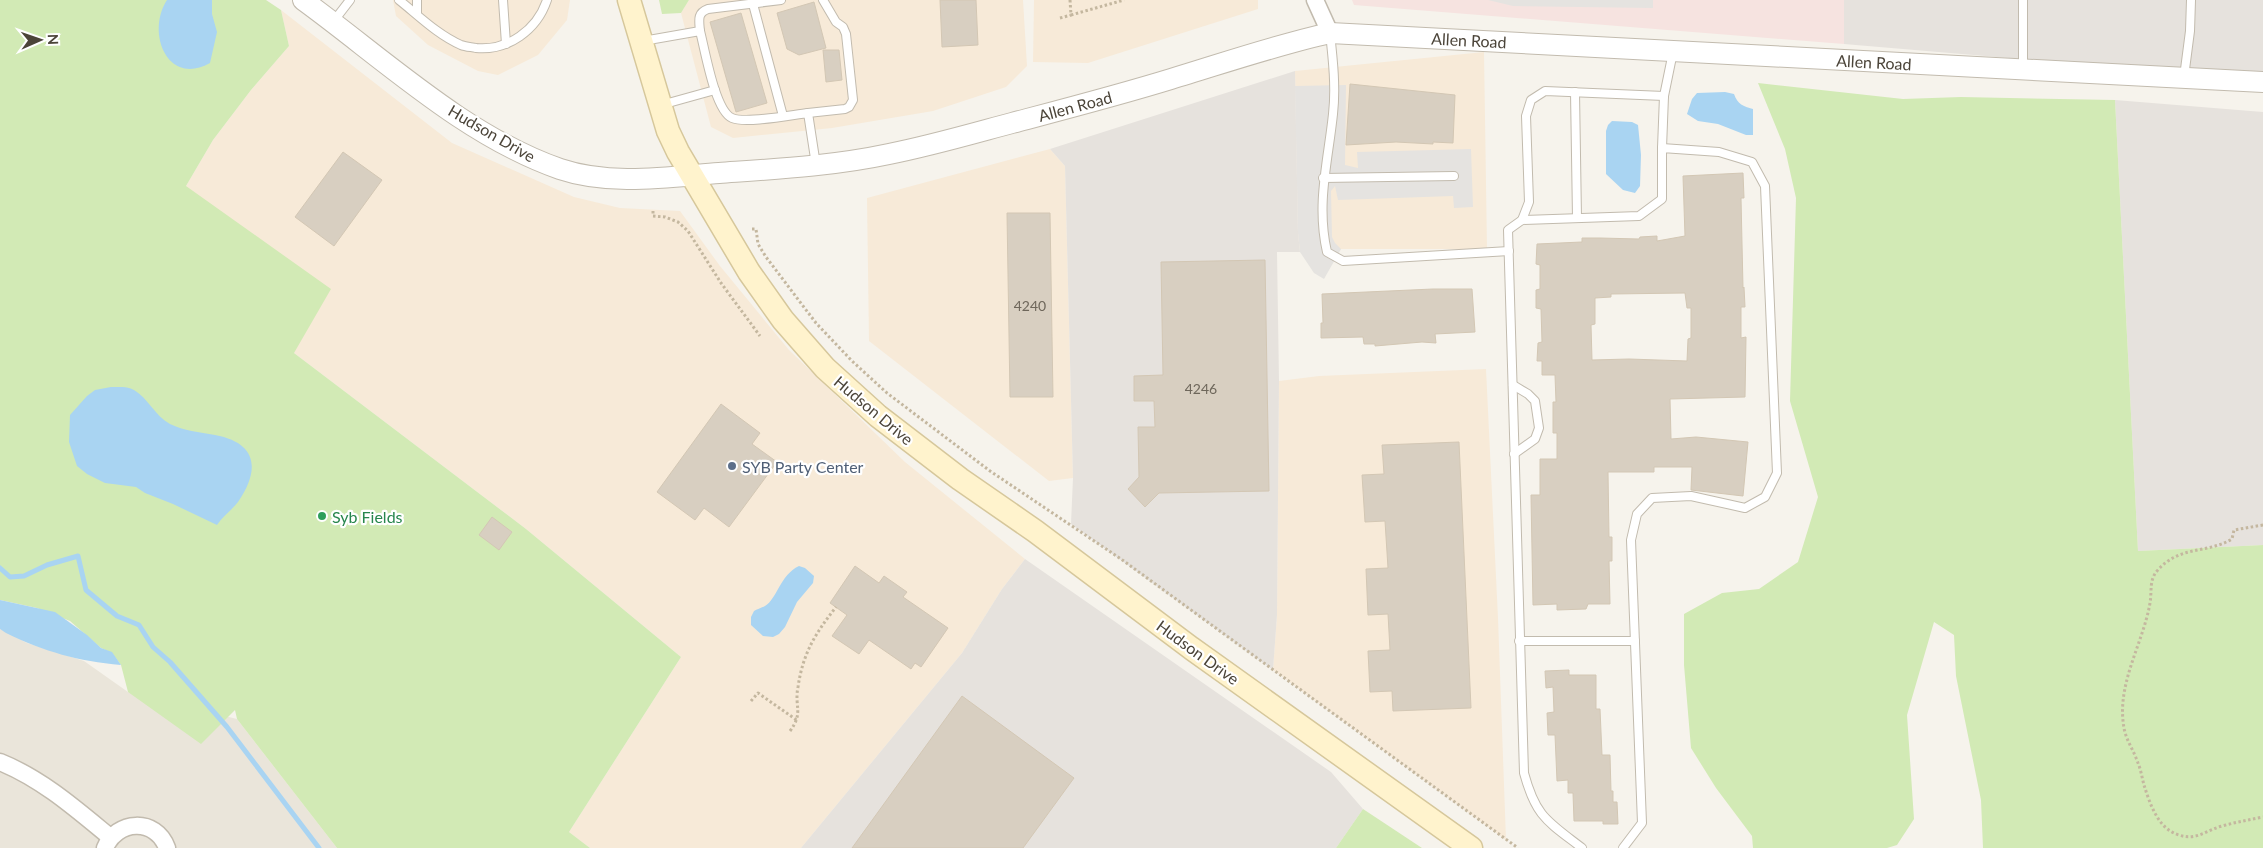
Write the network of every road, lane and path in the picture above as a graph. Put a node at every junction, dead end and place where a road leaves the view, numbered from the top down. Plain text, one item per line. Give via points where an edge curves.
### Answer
1 (303, 0) edge
2 (350, 0) edge
3 (399, 0) edge
4 (416, 0) edge
5 (504, 0) edge
6 (547, 0) edge
7 (629, 0) edge
8 (781, 0) edge
9 (823, 0) edge
10 (1070, 0) edge
11 (1124, 0) edge
12 (1315, 0) edge
13 (2023, 0) edge
14 (2191, 0) edge
15 (753, 4) junction
16 (417, 14) junction
17 (1071, 15) junction
18 (1060, 18) dead end
19 (333, 22) junction
20 (700, 31) junction
21 (1330, 33) junction
22 (641, 41) junction
23 (506, 44) junction
24 (1674, 50) junction
25 (2023, 70) junction
26 (2184, 79) junction
27 (2263, 82) edge
28 (715, 90) junction
29 (1575, 92) junction
30 (1664, 96) junction
31 (660, 105) junction
32 (808, 113) junction
33 (783, 116) junction
34 (1662, 148) junction
35 (816, 165) junction
36 (692, 175) junction
37 (1454, 176) dead end
38 (1323, 178) junction
39 (653, 211) dead end
40 (1577, 218) junction
41 (1522, 220) junction
42 (752, 229) dead end
43 (1509, 251) junction
44 (760, 336) dead end
45 (1513, 385) junction
46 (1514, 454) junction
47 (2263, 525) edge
48 (836, 607) dead end
49 (1520, 641) junction
50 (1635, 641) junction
51 (751, 701) dead end
52 (798, 721) junction
53 (790, 731) dead end
54 (0, 762) edge
55 (2263, 817) edge
56 (108, 842) edge
57 (167, 848) edge
58 (1471, 848) edge
59 (1518, 848) edge
60 (1582, 848) edge
61 (1623, 848) edge

1 - 19 street, Hudson Drive
2 - 19 lane
3 - 16 lane
4 - 16 lane
5 - 23 lane
6 - 23 lane via 526,32
7 - 22 main road
8 - 15 lane
9 - 32 lane via 846,34 853,100 850,108
10 - 17 path
11 - 17 path
12 - 21 street
13 - 25 lane
14 - 26 lane
15 - 20 lane via 702,11
15 - 33 lane
16 - 23 lane via 463,46 485,48
17 - 18 path
19 - 36 street, Hudson Drive via 422,90 488,134 537,160 585,176 611,179
20 - 22 lane
20 - 28 lane
21 - 24 street, Allen Road
21 - 35 street, Allen Road via 930,145
21 - 38 lane via 1334,113
22 - 31 main road
24 - 25 street, Allen Road
24 - 30 lane
25 - 26 street, Allen Road
26 - 27 street, Allen Road
28 - 31 lane
28 - 33 lane via 723,113 733,119 744,121
29 - 30 lane
29 - 40 lane
29 - 41 lane via 1545,91 1531,100 1526,116 1529,202
30 - 34 lane
31 - 36 main road via 668,130
32 - 33 lane
32 - 35 lane
34 - 40 lane via 1662,199 1639,216
34 - 50 lane via 1720,152 1752,162 1765,186 1777,473 1765,497 1745,508 1691,496 1652,498 1637,514 1631,540
35 - 36 street, Allen Road
36 - 58 main road, Hudson Drive via 749,272 783,320 825,368 878,416 1191,648
37 - 38 lane
38 - 43 lane via 1322,230 1327,252 1343,261
39 - 44 path via 653,216 665,216 688,231
40 - 41 lane
41 - 43 lane via 1508,230
42 - 59 path via 756,229 758,244 766,257 816,323 887,393 990,471 1121,559
43 - 45 lane
45 - 46 lane
45 - 46 lane via 1535,401 1539,428 1535,438
46 - 49 lane
47 - 55 path via 2234,530 2232,539 2224,544 2174,556 2155,573 2150,585 2150,603 2129,673 2123,715 2124,729 2150,801 2160,822 2170,831 2194,837 2220,826
48 - 52 path via 809,644 797,689
49 - 50 lane
49 - 60 lane via 1524,773 1531,798 1543,818
50 - 61 lane via 1642,823
51 - 52 path via 758,693
52 - 53 path
54 - 56 street via 26,774 62,798
56 - 57 street via 126,826 144,826 160,835

